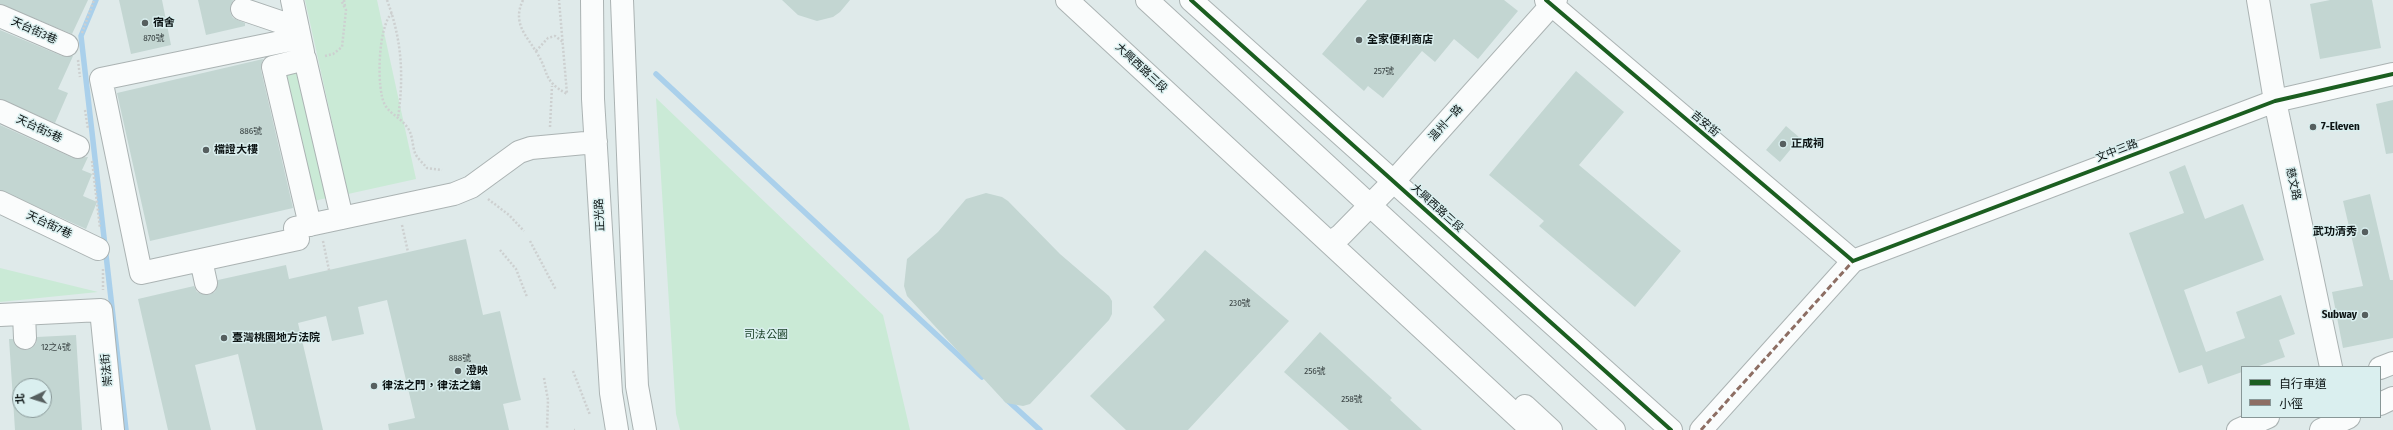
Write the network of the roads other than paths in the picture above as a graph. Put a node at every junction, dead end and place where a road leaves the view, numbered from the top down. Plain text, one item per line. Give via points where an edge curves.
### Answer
1 (292, 0) edge
2 (592, 0) edge
3 (622, 0) edge
4 (1067, 0) edge
5 (1090, 0) edge
6 (1147, 0) edge
7 (1191, 0) edge
8 (2258, 0) edge
9 (1551, 2) edge
10 (242, 10) dead end
11 (0, 16) edge
12 (299, 33) junction
13 (67, 45) dead end
14 (305, 59) junction
15 (2393, 74) edge
16 (2275, 101) junction
17 (0, 111) edge
18 (596, 142) junction
19 (78, 147) dead end
20 (1394, 181) junction
21 (0, 202) edge
22 (1370, 205) junction
23 (342, 218) junction
24 (315, 224) junction
25 (1336, 238) junction
26 (98, 249) dead end
27 (201, 260) junction
28 (1853, 261) junction
29 (206, 283) dead end
30 (24, 314) junction
31 (0, 315) edge
32 (25, 338) dead end
33 (2393, 363) edge
34 (2331, 366) edge
35 (2381, 368) edge
36 (2393, 398) edge
37 (2381, 404) edge
38 (2266, 418) edge
39 (2347, 418) edge
40 (113, 430) edge
41 (617, 430) edge
42 (645, 430) edge
43 (1532, 430) edge
44 (1551, 430) edge
45 (1614, 430) edge
46 (1671, 430) edge
47 (1701, 430) edge
48 (2238, 430) edge
49 (2321, 430) edge

1 - 12 street
2 - 18 street, 正光路
3 - 42 street via 637,386
4 - 25 street, 大興西路三段
5 - 25 street, 大興西路三段
6 - 22 street
7 - 20 street, 大興西路三段
8 - 16 street, 慈文路
9 - 20 street, 溫州一路
9 - 28 street, 吉安街
10 - 12 street
11 - 13 street, 天台街3巷
12 - 14 street
12 - 27 street via 101,79 141,272
14 - 23 street
14 - 24 street via 273,67
15 - 16 street, 文中三路
16 - 28 street, 文中三路
16 - 34 street, 慈文路
17 - 19 street, 天台街5巷
18 - 23 street via 531,148 519,152 471,187 454,194
18 - 41 street, 正光路 via 610,393
20 - 22 street, 溫州一路
20 - 46 street, 大興西路三段
21 - 26 street, 天台街7巷
22 - 25 street, 溫州一路
22 - 45 street
23 - 24 street
24 - 27 street via 296,228 298,239
25 - 43 street, 大興西路三段
25 - 44 street, 大興西路三段
27 - 29 street
28 - 47 street
30 - 31 street
30 - 32 street
30 - 40 street, 崇法街 via 101,310
33 - 35 street
36 - 37 street
38 - 48 street
39 - 49 street

